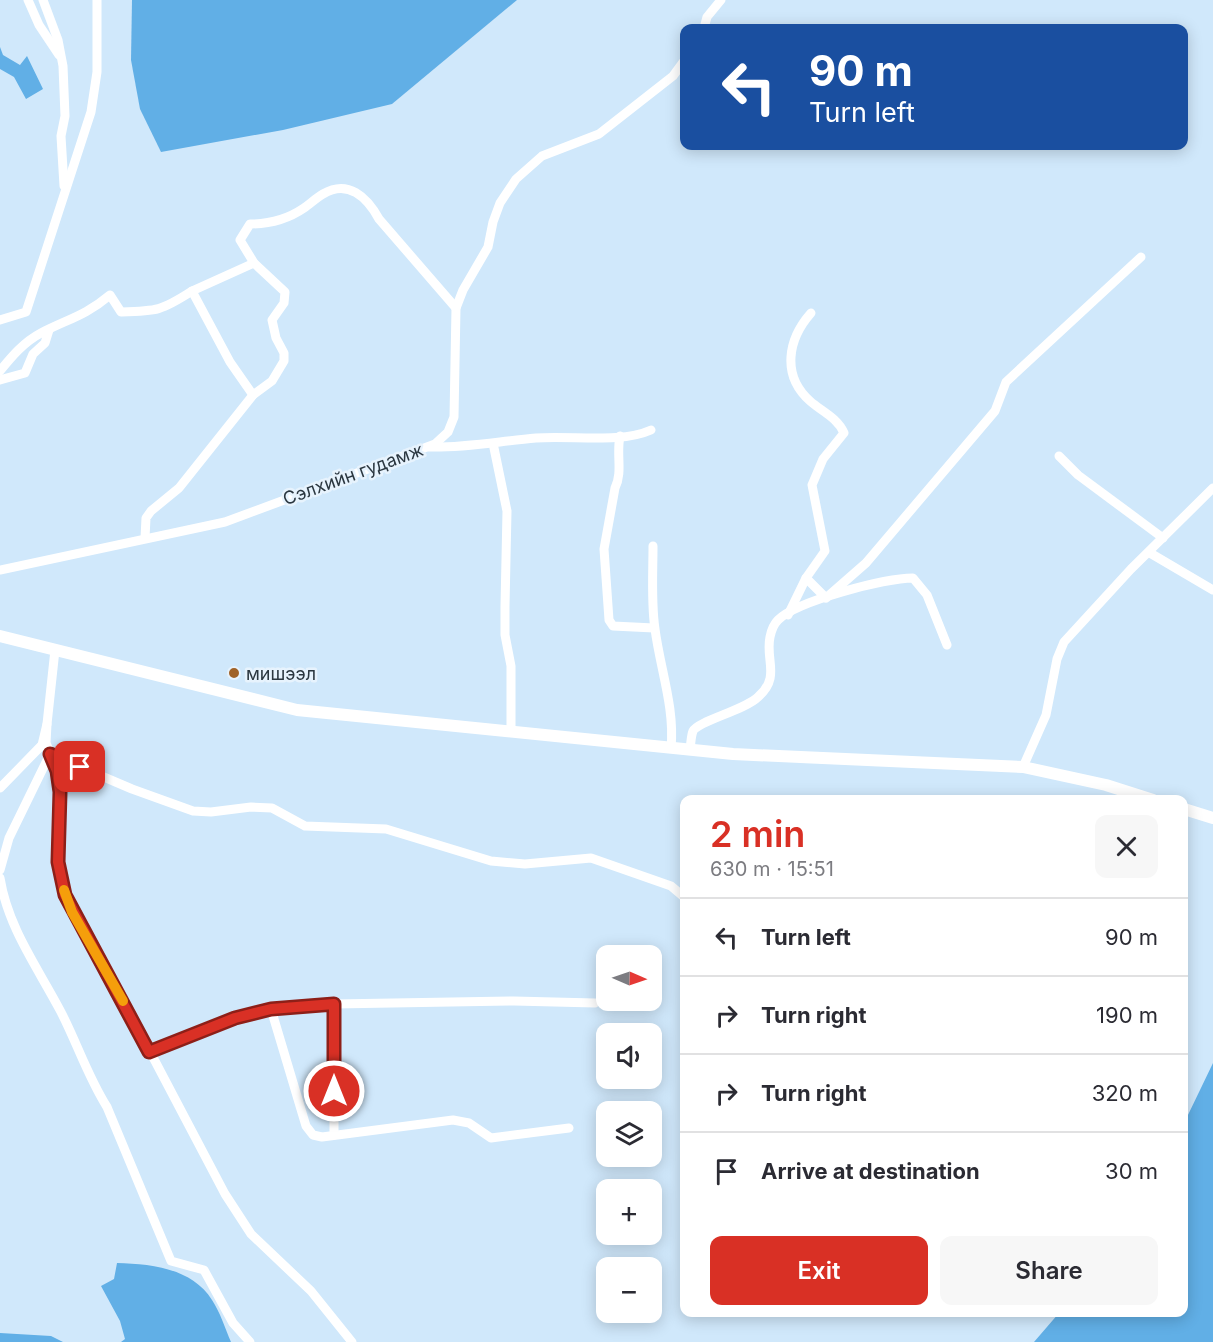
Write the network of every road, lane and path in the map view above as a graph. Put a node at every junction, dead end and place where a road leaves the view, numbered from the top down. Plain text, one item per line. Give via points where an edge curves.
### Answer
1 (28, 0) edge
2 (43, 0) edge
3 (97, 0) edge
4 (721, 0) edge
5 (705, 24) edge
6 (62, 59) junction
7 (680, 66) edge
8 (65, 193) junction
9 (1141, 257) dead end
10 (254, 263) junction
11 (192, 291) junction
12 (456, 308) junction
13 (812, 313) dead end
14 (0, 320) edge
15 (50, 330) junction
16 (0, 371) edge
17 (0, 380) edge
18 (253, 395) junction
19 (651, 430) dead end
20 (620, 436) junction
21 (427, 447) junction
22 (494, 448) dead end
23 (1059, 456) dead end
24 (1213, 488) edge
25 (145, 538) junction
26 (1163, 538) junction
27 (653, 546) dead end
28 (1150, 553) junction
29 (0, 570) edge
30 (806, 578) junction
31 (1213, 590) edge
32 (826, 598) junction
33 (788, 615) junction
34 (654, 628) junction
35 (0, 636) edge
36 (947, 645) dead end
37 (55, 650) junction
38 (47, 724) junction
39 (511, 730) junction
40 (671, 748) junction
41 (690, 749) junction
42 (50, 754) junction
43 (1023, 767) junction
44 (0, 788) edge
45 (1137, 795) edge
46 (1188, 810) edge
47 (1213, 818) edge
48 (0, 870) edge
49 (0, 878) edge
50 (680, 894) edge
51 (594, 1003) dead end
52 (334, 1004) junction
53 (271, 1009) junction
54 (149, 1052) junction
55 (569, 1128) dead end
56 (334, 1135) junction
57 (250, 1342) edge
58 (352, 1342) edge

1 - 6 street
2 - 6 street
3 - 8 street via 97,72 91,112
4 - 5 street
6 - 8 street
7 - 12 street, Сэлхийн гудамж via 599,134 542,156 516,179 500,203 488,247
8 - 14 street via 26,312
9 - 32 street via 1006,382 995,411 968,445 866,563
10 - 11 street
10 - 12 street via 240,240 250,225 268,224 303,210 323,194 338,188 350,189 370,202 384,225
10 - 18 street via 286,297 272,320 284,361 272,381
11 - 15 street via 155,312 121,312 110,295 92,311
11 - 18 street via 204,318
12 - 21 street, Сэлхийн гудамж via 454,417 448,432
13 - 30 street via 792,343 795,380 807,398 835,420 844,433 823,459 812,485 825,551
15 - 16 street via 18,349
15 - 17 street via 25,374
18 - 25 street via 179,488 146,518
19 - 20 street via 637,436
20 - 21 street
20 - 34 street via 620,474 604,549 609,620 623,628
21 - 25 street, Сэлхийн гудамж via 225,522
22 - 39 street via 507,511 505,635 510,666
23 - 26 street via 1078,475
24 - 26 street
25 - 29 street, Сэлхийн гудамж
26 - 28 street
27 - 34 street
28 - 31 street
28 - 43 street via 1064,642 1046,715
30 - 32 street
30 - 33 street
32 - 33 street
32 - 36 street via 882,581 913,578 927,595
33 - 41 street via 778,620 770,637 772,672 767,687 739,710 698,726 692,733
34 - 40 street via 665,674
35 - 37 main road
37 - 38 street
37 - 39 main road via 297,710
38 - 42 street
38 - 44 street via 42,745
39 - 40 main road
40 - 41 main road
41 - 43 main road
42 - 48 street via 9,837
42 - 50 street via 193,811 272,808 305,826 397,831 491,861 525,864 591,858 671,886
42 - 54 street via 60,792 58,862 65,895
43 - 45 main road
46 - 47 main road
49 - 57 street via 8,914 107,1107 171,1261 204,1270 233,1323
51 - 52 street via 542,1000
52 - 53 street
52 - 56 street
53 - 54 street via 235,1018
53 - 56 street via 306,1126 313,1135
54 - 58 street via 225,1194 251,1234 310,1291
55 - 56 street via 491,1138 469,1123 453,1120

